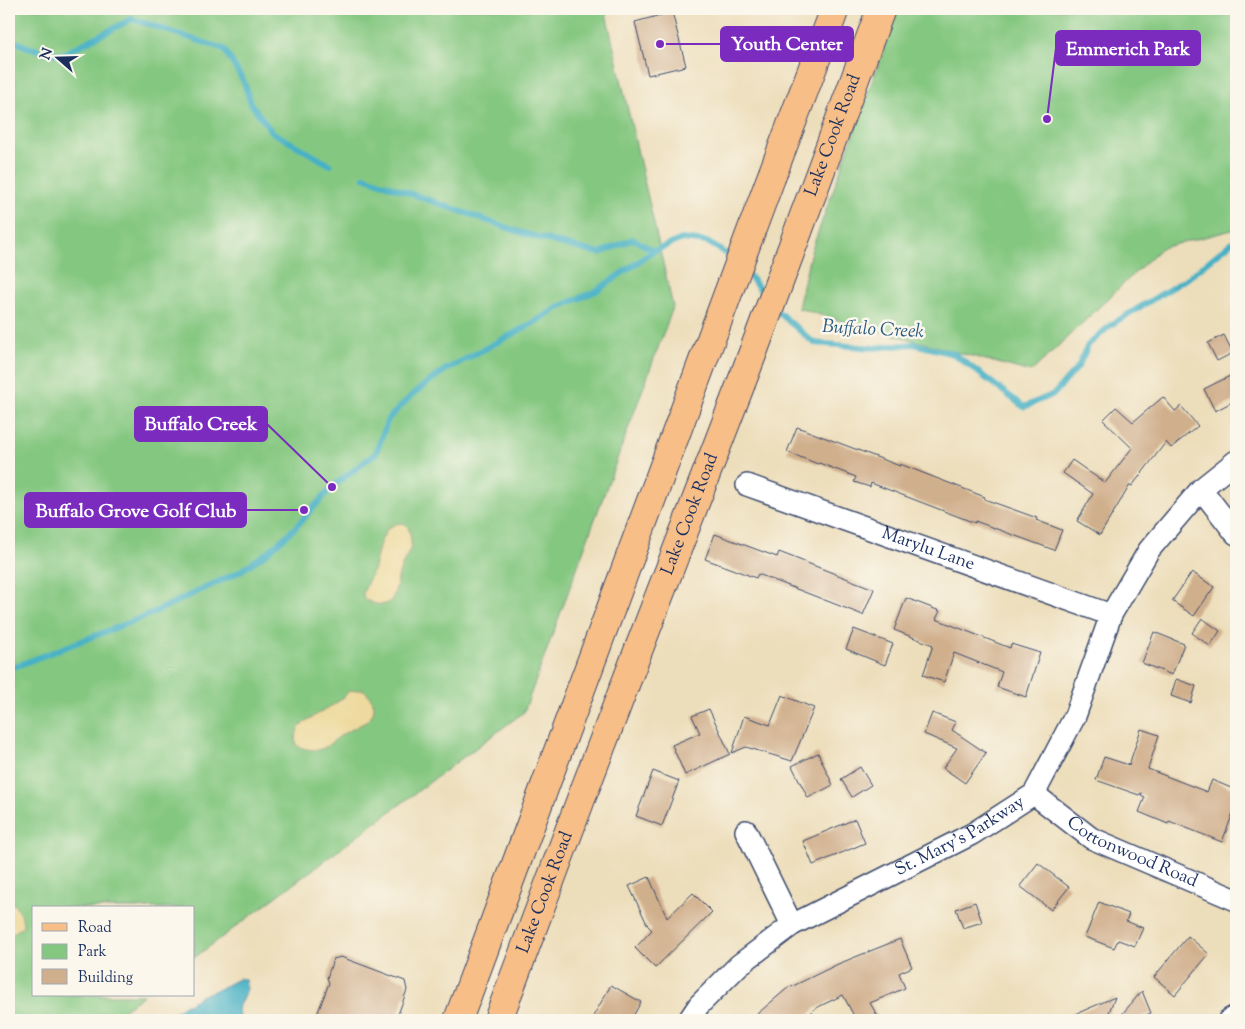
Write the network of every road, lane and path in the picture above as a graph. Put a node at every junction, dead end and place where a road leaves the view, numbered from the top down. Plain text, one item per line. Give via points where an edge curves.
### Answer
1 (835, 9) edge
2 (881, 9) edge
3 (1236, 461) edge
4 (747, 485) dead end
5 (1201, 489) junction
6 (1236, 534) edge
7 (1111, 615) junction
8 (1034, 794) junction
9 (746, 832) dead end
10 (1236, 900) edge
11 (792, 925) junction
12 (1236, 1016) edge
13 (458, 1020) edge
14 (498, 1020) edge
15 (690, 1020) edge
16 (1229, 1020) edge

1 - 13 main road
2 - 14 main road, Lake Cook Road
3 - 5 street, St. Mary's Parkway
4 - 7 street, Marylu Lane
5 - 6 street
5 - 7 street, St. Mary's Parkway via 1149,550
7 - 8 street, St. Mary's Parkway via 1075,716
8 - 10 street, Cottonwood Road via 1092,838
8 - 11 street, St. Mary's Parkway via 972,834
9 - 11 street
11 - 15 street, St. Mary's Parkway via 739,965 699,1005
12 - 16 street

